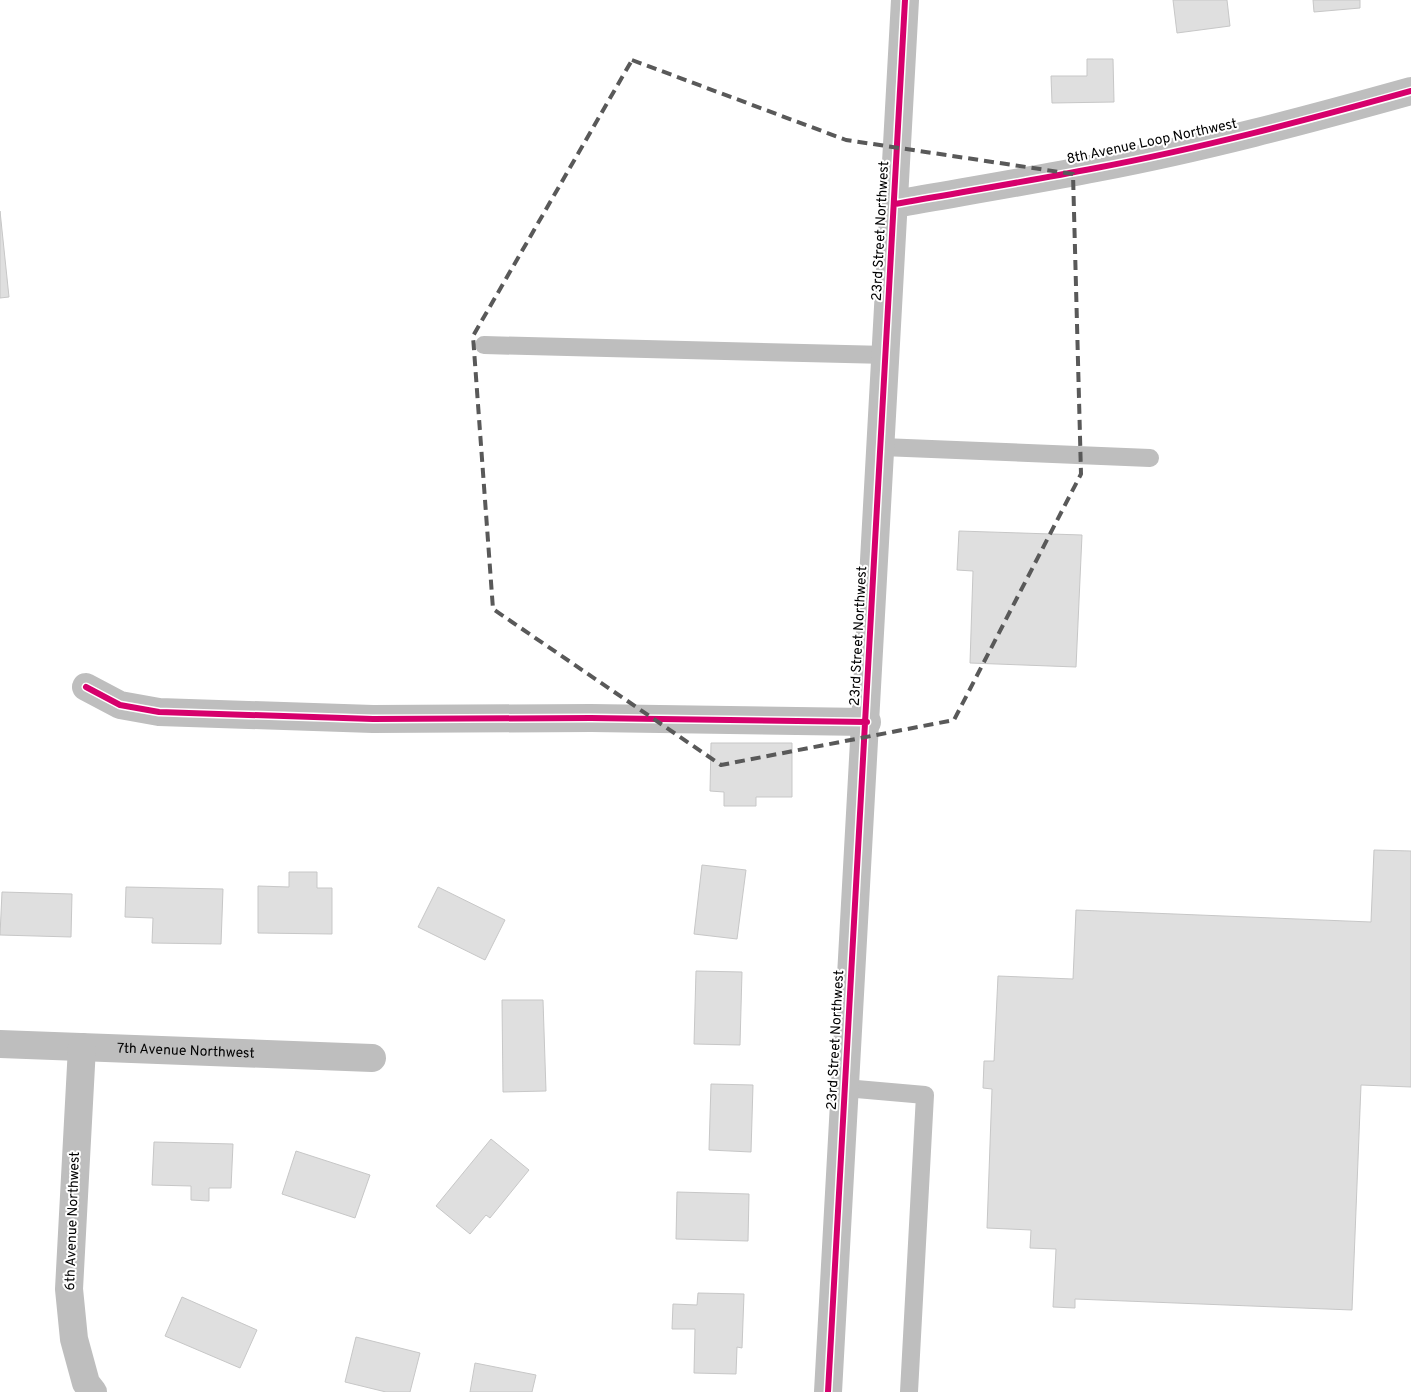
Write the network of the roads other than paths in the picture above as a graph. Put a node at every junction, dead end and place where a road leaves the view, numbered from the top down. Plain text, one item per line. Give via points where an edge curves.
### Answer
1 (905, 0) edge
2 (1411, 91) edge
3 (895, 204) junction
4 (484, 345) dead end
5 (887, 354) junction
6 (882, 447) junction
7 (1150, 458) dead end
8 (86, 687) dead end
9 (867, 722) junction
10 (0, 1044) edge
11 (82, 1047) junction
12 (372, 1058) dead end
13 (845, 1088) junction
14 (93, 1392) edge
15 (828, 1392) edge
16 (909, 1392) edge

1 - 3 street, 23rd Street Northwest
2 - 3 street, 8th Avenue Loop Northwest via 1219,142
3 - 5 street, 23rd Street Northwest
4 - 5 lane
5 - 6 street, 23rd Street Northwest
6 - 7 lane
6 - 9 street, 23rd Street Northwest
8 - 9 street via 120,705 159,712 373,719
9 - 13 street, 23rd Street Northwest
10 - 11 street, 7th Avenue Northwest
11 - 12 street, 7th Avenue Northwest
11 - 14 street, 6th Avenue Northwest via 69,1288 74,1339 86,1383
13 - 15 street, 23rd Street Northwest
13 - 16 lane via 925,1095

